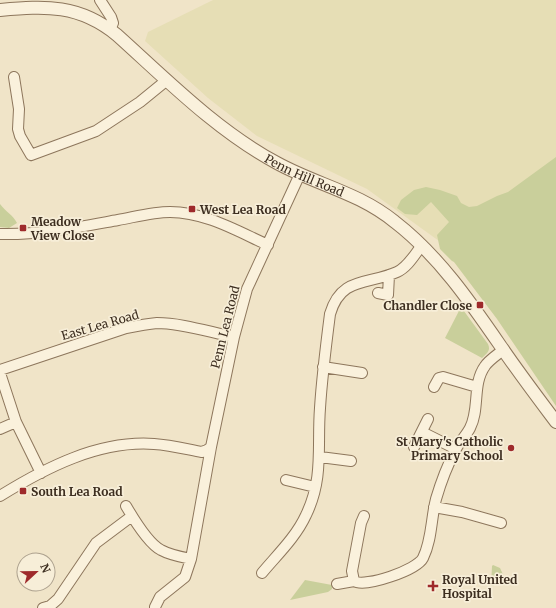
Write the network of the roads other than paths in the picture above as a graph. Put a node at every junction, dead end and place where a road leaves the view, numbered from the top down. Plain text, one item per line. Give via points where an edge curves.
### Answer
1 (100, 0) edge
2 (43, 3) edge
3 (0, 10) edge
4 (110, 30) junction
5 (14, 77) dead end
6 (168, 80) junction
7 (300, 174) junction
8 (0, 234) edge
9 (268, 245) junction
10 (422, 245) junction
11 (389, 275) junction
12 (378, 293) dead end
13 (234, 338) junction
14 (503, 350) junction
15 (324, 367) junction
16 (0, 370) edge
17 (0, 373) edge
18 (362, 373) dead end
19 (434, 387) dead end
20 (478, 387) junction
21 (428, 419) dead end
22 (16, 422) junction
23 (556, 422) edge
24 (0, 429) edge
25 (422, 432) junction
26 (211, 447) junction
27 (414, 447) dead end
28 (456, 450) junction
29 (320, 457) junction
30 (350, 461) dead end
31 (41, 473) junction
32 (286, 480) dead end
33 (315, 487) junction
34 (0, 496) edge
35 (126, 506) dead end
36 (434, 507) junction
37 (132, 516) junction
38 (364, 516) dead end
39 (501, 522) dead end
40 (191, 559) junction
41 (262, 573) dead end
42 (354, 581) junction
43 (337, 584) dead end
44 (155, 607) dead end
45 (43, 608) edge

1 - 4 street via 113,23
2 - 3 street, Penn Hill Road
2 - 4 street, Penn Hill Road via 81,14
4 - 6 street, Penn Hill Road
5 - 6 street via 19,109 18,128 31,155 96,131
6 - 7 street, Penn Hill Road via 233,135 277,163
7 - 9 street, Penn Lea Road
7 - 10 street, Penn Hill Road via 367,202 395,221
8 - 9 street via 55,231 170,212 210,219
9 - 13 street, Penn Lea Road via 247,289
10 - 11 street via 404,267
10 - 14 street, Penn Hill Road via 469,300
11 - 12 street via 388,295
11 - 15 street via 357,282 348,287 333,304
13 - 16 street, East Lea Road via 174,324 156,323 126,328
13 - 26 street, Penn Lea Road
14 - 20 street via 485,365
14 - 23 street, Penn Hill Road
15 - 18 street
15 - 29 street via 319,413
17 - 22 street
19 - 20 street via 439,378 443,377
20 - 28 street via 475,414 470,428
21 - 25 street
22 - 24 street
22 - 31 street
25 - 27 street
25 - 28 street
26 - 31 street via 202,452 154,444 108,447 74,458
26 - 40 street, Penn Lea Road
28 - 36 street
29 - 30 street
29 - 33 street
31 - 34 street
32 - 33 street
33 - 41 street via 299,528
35 - 37 street
36 - 39 street
36 - 42 street via 427,547 417,565 383,579 362,583
37 - 40 street via 154,546 170,554
37 - 45 street via 96,543 58,599
38 - 42 street via 352,571
40 - 44 street, Penn Lea Road via 185,577 160,597
42 - 43 street

